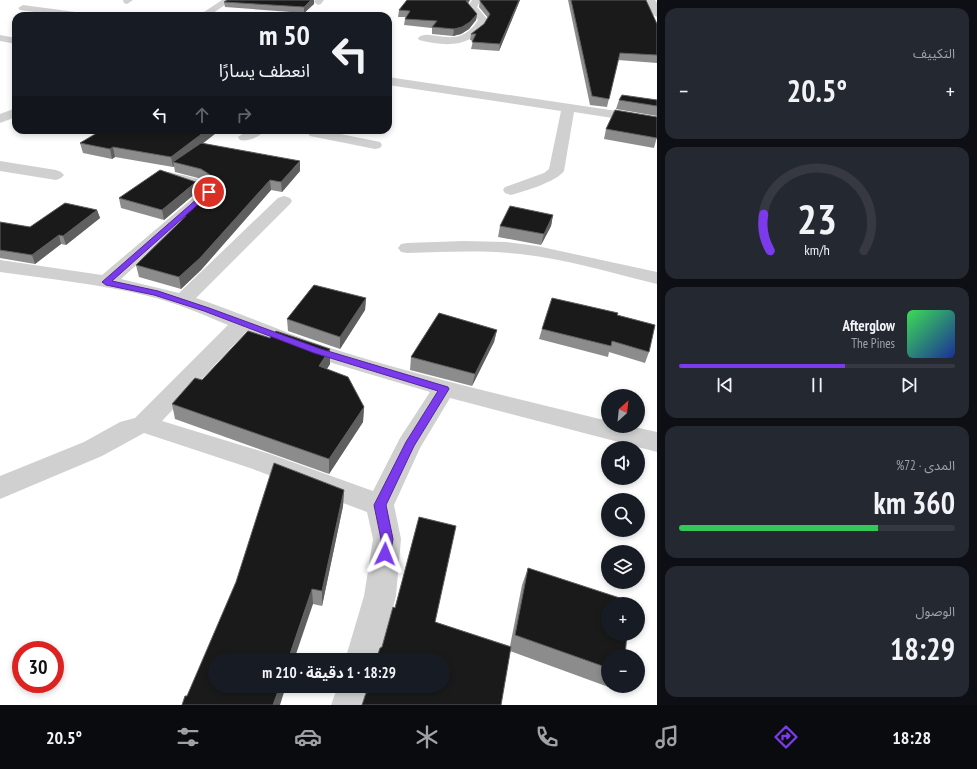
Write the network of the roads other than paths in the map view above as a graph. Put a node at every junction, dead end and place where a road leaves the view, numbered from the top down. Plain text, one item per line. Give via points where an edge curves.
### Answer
1 (228, 0) edge
2 (477, 0) edge
3 (651, 0) edge
4 (23, 8) dead end
5 (53, 12) edge
6 (209, 12) edge
7 (657, 14) edge
8 (0, 38) edge
9 (423, 38) dead end
10 (12, 40) edge
11 (392, 82) edge
12 (568, 108) junction
13 (12, 114) edge
14 (0, 119) edge
15 (657, 121) edge
16 (251, 134) edge
17 (320, 134) edge
18 (245, 137) dead end
19 (375, 145) dead end
20 (0, 166) edge
21 (56, 175) dead end
22 (169, 177) edge
23 (511, 190) dead end
24 (284, 201) dead end
25 (407, 248) dead end
26 (0, 266) edge
27 (657, 278) edge
28 (106, 282) junction
29 (182, 301) junction
30 (242, 323) junction
31 (444, 389) junction
32 (144, 424) junction
33 (657, 442) edge
34 (0, 488) edge
35 (380, 505) junction
36 (364, 653) edge
37 (353, 693) edge
38 (349, 705) edge

1 - 6 street
2 - 9 street via 472,7 483,20 468,38 459,41
3 - 7 street
4 - 5 street
8 - 10 street
11 - 12 street
12 - 15 street
12 - 23 street via 556,171
13 - 14 street
16 - 18 street
17 - 19 street
20 - 21 street
22 - 28 street via 195,184 209,192
24 - 29 street
25 - 27 street via 520,249
26 - 28 street
28 - 29 street via 156,292
29 - 30 street
30 - 31 street via 318,351
30 - 32 street
31 - 33 street
31 - 35 street via 409,445
32 - 34 street via 129,429 93,449
32 - 35 street via 261,461
35 - 36 street via 387,539 380,596
37 - 38 street

